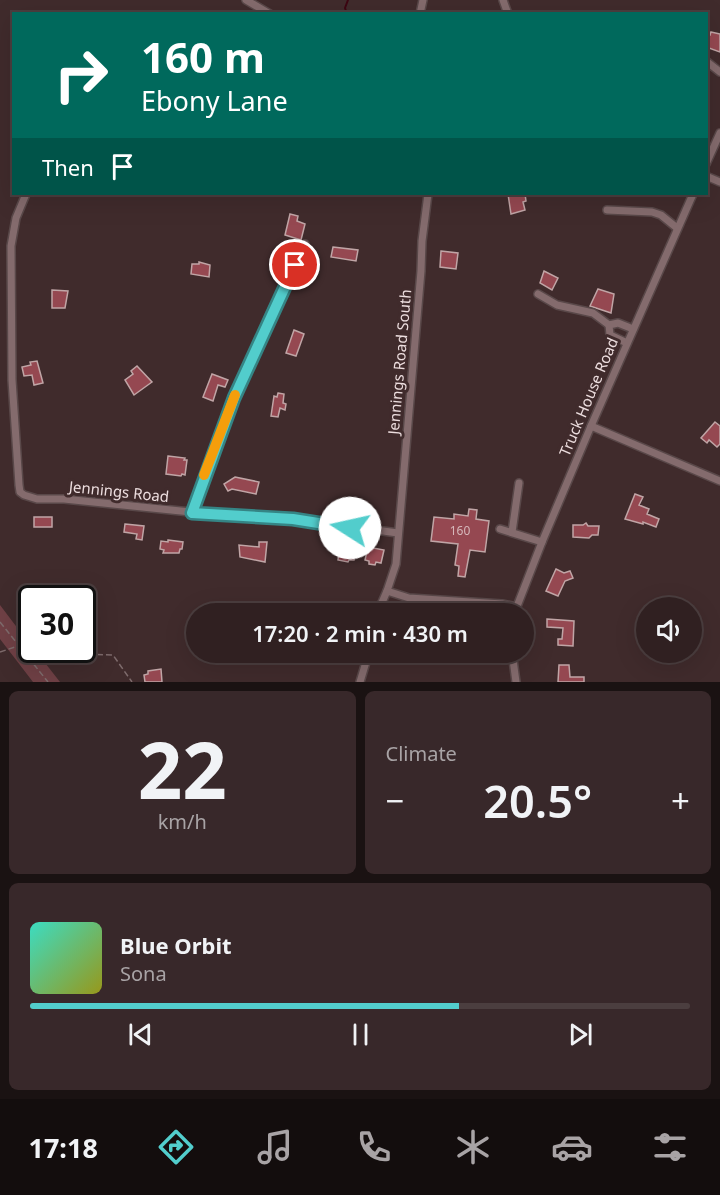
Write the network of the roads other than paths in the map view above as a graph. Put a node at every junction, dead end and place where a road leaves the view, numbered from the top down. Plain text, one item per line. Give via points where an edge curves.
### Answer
1 (246, 0) edge
2 (267, 12) edge
3 (708, 63) edge
4 (720, 72) edge
5 (720, 133) edge
6 (708, 160) edge
7 (26, 195) edge
8 (428, 195) edge
9 (693, 195) edge
10 (607, 210) dead end
11 (677, 228) junction
12 (305, 244) dead end
13 (538, 294) dead end
14 (609, 325) junction
15 (633, 329) junction
16 (627, 343) junction
17 (591, 426) junction
18 (720, 481) edge
19 (519, 483) dead end
20 (192, 513) junction
21 (500, 530) dead end
22 (512, 532) junction
23 (398, 533) junction
24 (542, 542) junction
25 (387, 591) junction
26 (382, 603) edge
27 (502, 603) edge
28 (519, 603) edge
29 (366, 663) edge
30 (513, 663) edge
31 (360, 682) edge
32 (516, 682) edge

1 - 2 street
3 - 4 street
5 - 6 street
7 - 20 street, Jennings Road via 11,246 12,380 20,492 37,499
8 - 23 street, Jennings Road South
9 - 11 street, Truck House Road
10 - 11 street via 652,212
11 - 15 street, Truck House Road
12 - 20 street via 234,398
13 - 14 street via 557,305 593,314
14 - 15 street via 618,323
14 - 16 street via 610,335
15 - 16 street, Truck House Road
16 - 17 street, Truck House Road
17 - 18 street
17 - 24 street, Truck House Road
19 - 22 street
20 - 23 street, Jennings Road via 293,519
21 - 22 street
22 - 24 street
23 - 25 street via 396,564
24 - 28 street, Truck House Road
25 - 26 street
25 - 27 street via 409,598
29 - 31 street
30 - 32 street

